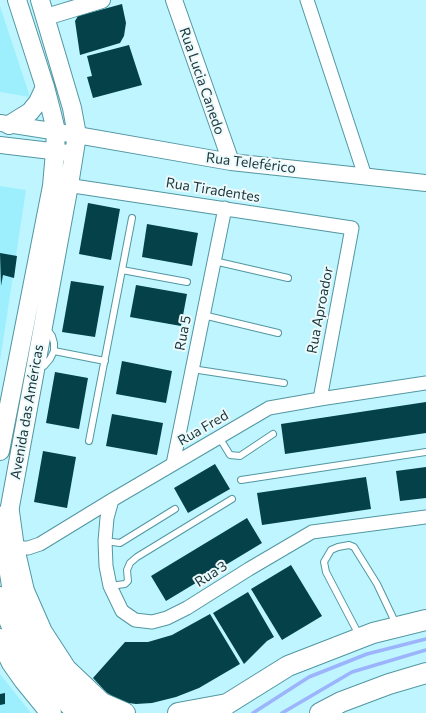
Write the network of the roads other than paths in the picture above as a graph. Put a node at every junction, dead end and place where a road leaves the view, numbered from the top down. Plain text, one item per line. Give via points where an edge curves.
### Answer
1 (17, 0) edge
2 (40, 0) edge
3 (102, 0) edge
4 (174, 0) edge
5 (307, 0) edge
6 (46, 17) junction
7 (45, 87) junction
8 (5, 124) edge
9 (56, 131) junction
10 (77, 135) junction
11 (0, 145) edge
12 (55, 152) junction
13 (75, 154) junction
14 (230, 162) junction
15 (365, 176) junction
16 (426, 183) edge
17 (61, 184) junction
18 (225, 208) junction
19 (132, 218) dead end
20 (352, 228) joint
21 (214, 261) junction
22 (122, 270) junction
23 (288, 278) dead end
24 (187, 282) dead end
25 (203, 315) junction
26 (43, 325) junction
27 (278, 333) dead end
28 (54, 351) junction
29 (105, 361) junction
30 (192, 368) junction
31 (35, 370) junction
32 (284, 383) dead end
33 (426, 384) edge
34 (320, 399) junction
35 (273, 434) dead end
36 (220, 437) junction
37 (89, 441) dead end
38 (0, 452) edge
39 (426, 452) edge
40 (173, 464) junction
41 (241, 480) dead end
42 (232, 499) dead end
43 (112, 500) junction
44 (176, 510) dead end
45 (9, 512) junction
46 (426, 517) edge
47 (105, 541) junction
48 (14, 548) junction
49 (110, 586) junction
50 (0, 596) edge
51 (426, 620) edge
52 (397, 627) junction
53 (14, 635) edge
54 (360, 638) junction
55 (426, 674) edge
56 (222, 708) edge
57 (51, 713) edge
58 (76, 713) edge
59 (94, 713) edge
60 (125, 713) edge
61 (178, 713) edge
62 (320, 713) edge

1 - 7 main road, Avenida das Américas
2 - 6 main road, Avenida das Américas
3 - 6 street
4 - 14 street, Rua Lucia Canedo
5 - 15 street
6 - 10 main road, Avenida das Américas via 72,108
7 - 8 main road via 30,112
7 - 9 main road, Avenida das Américas
8 - 9 street, Rua Teleférico
9 - 10 street, Rua Teleférico
9 - 12 main road, Avenida das Américas
10 - 13 main road, Avenida das Américas
10 - 14 street, Rua Teleférico
11 - 12 street
12 - 13 street
12 - 17 main road, Avenida das Américas
13 - 17 main road, Avenida das Américas
14 - 15 street, Rua Teleférico
15 - 16 street, Rua Teleférico
17 - 18 street, Rua Tiradentes
17 - 26 main road, Avenida das Américas
17 - 38 main road, Avenida das Américas
18 - 20 street, Rua Tiradentes
18 - 21 street, Rua 5
19 - 22 lane
20 - 34 street, Rua Aproador
21 - 23 lane
21 - 25 street, Rua 5
22 - 24 lane
22 - 29 lane
25 - 27 lane
25 - 30 street, Rua 5
26 - 28 lane via 52,336
26 - 31 main road, Avenida das Américas
28 - 29 lane
28 - 31 lane via 44,366
29 - 37 lane
30 - 32 lane
30 - 40 street, Rua 5
31 - 45 main road, Avenida das Américas
33 - 34 street, Rua Fred
34 - 36 street, Rua Fred via 269,408
35 - 36 lane via 240,456 230,455
36 - 40 street, Rua Fred
39 - 41 lane
40 - 43 street, Rua Fred
42 - 49 lane via 137,557 127,570 128,581 125,584
43 - 47 street, Rua 3
43 - 48 street, Rua Fred via 40,544 28,548
44 - 47 lane via 120,543
45 - 48 main road
45 - 53 main road, Avenida das Américas via 5,534 6,555 17,609
46 - 49 street, Rua 3 via 312,532 187,608 152,622 135,620 122,611
47 - 49 street, Rua 3
48 - 60 main road via 24,591 42,632 66,669 102,703
50 - 53 main road, Avenida das Américas
51 - 52 main road
52 - 54 main road
52 - 54 lane via 377,584 354,547 338,546 331,550 324,562 326,572
53 - 57 main road via 12,663
53 - 58 main road via 48,684
53 - 59 main road, Avenida das Américas via 50,666
54 - 56 main road via 288,666
55 - 62 main road via 389,684 341,702
56 - 61 main road

